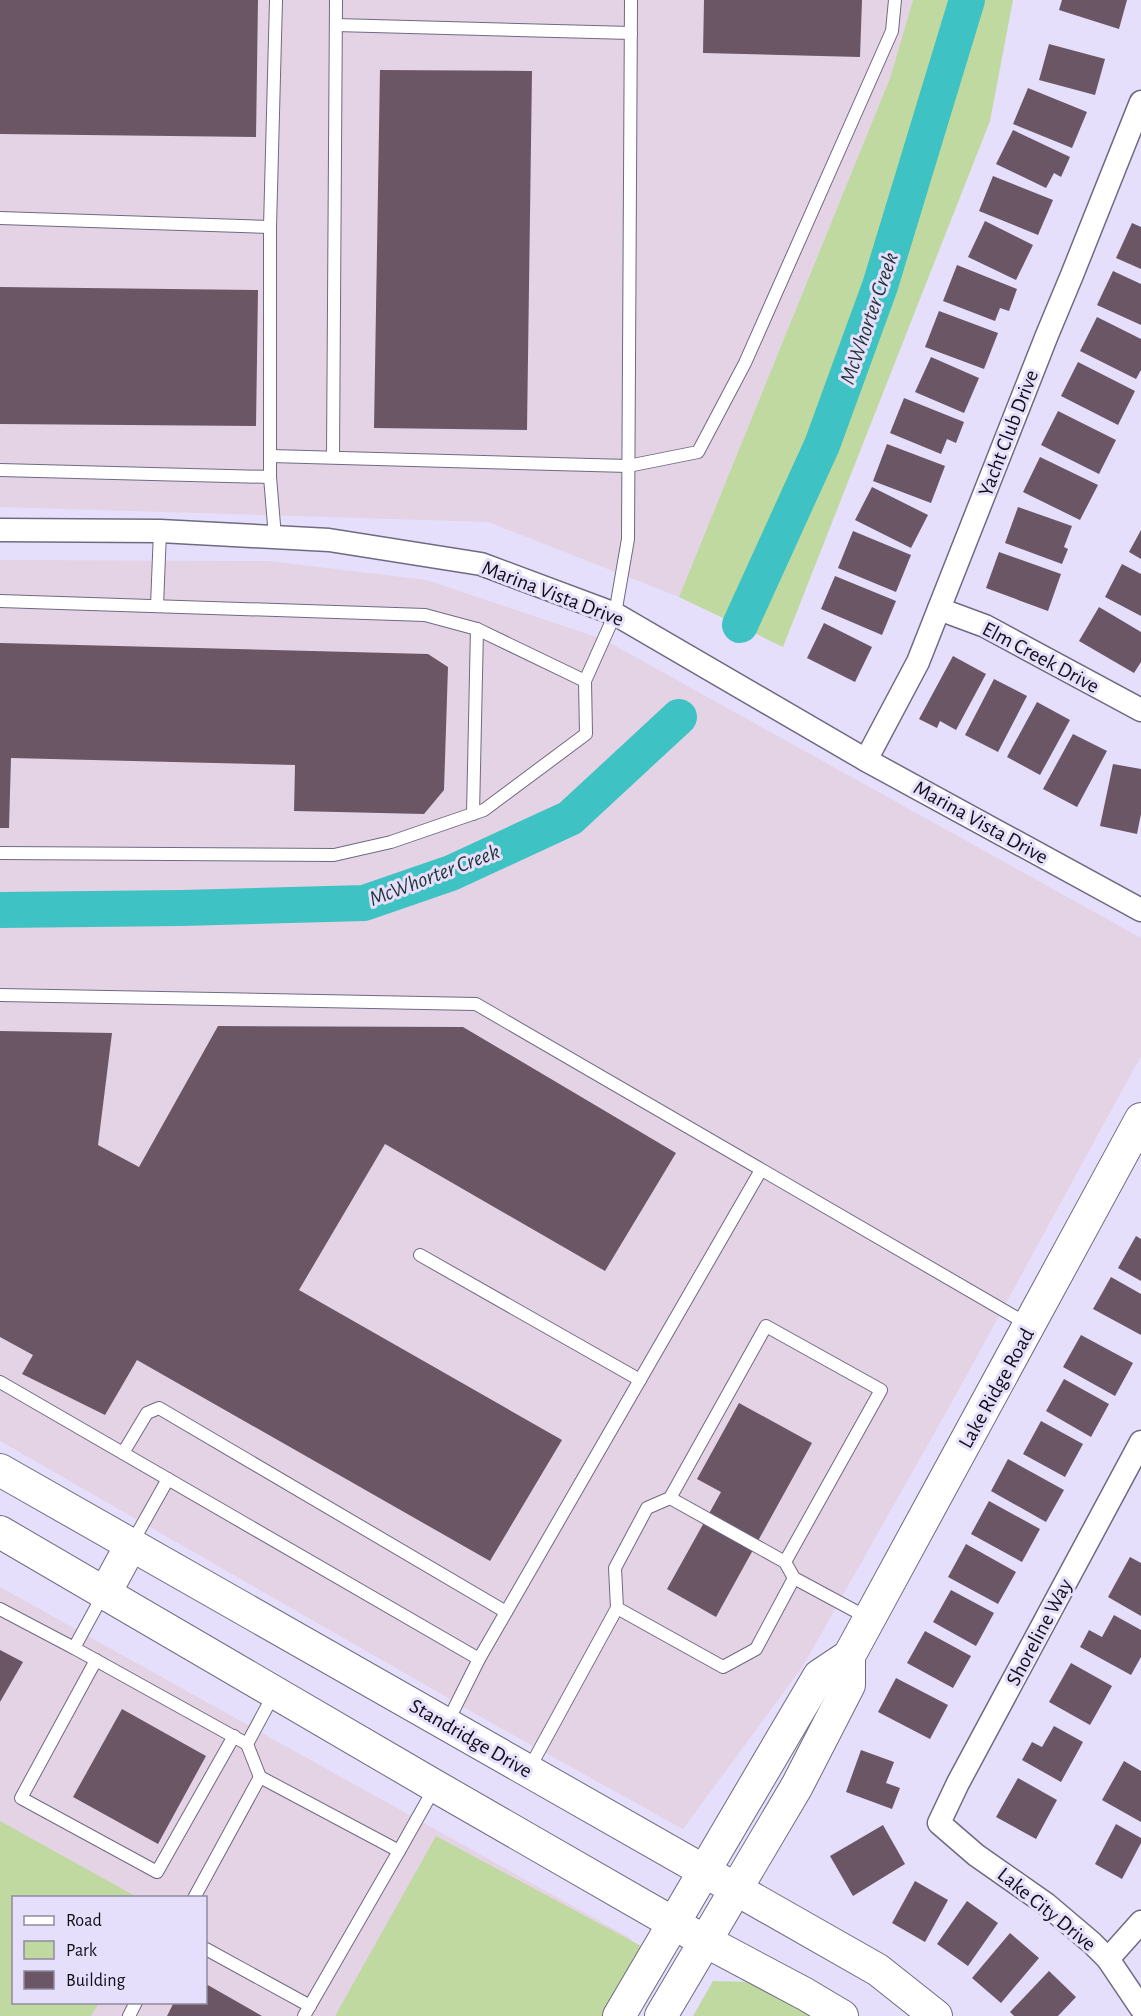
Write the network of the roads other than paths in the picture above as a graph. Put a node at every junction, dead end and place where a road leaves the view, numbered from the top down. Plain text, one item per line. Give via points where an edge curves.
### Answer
1 (276, 0) edge
2 (336, 0) edge
3 (632, 0) edge
4 (895, 0) edge
5 (336, 25) junction
6 (631, 33) junction
7 (1141, 102) edge
8 (0, 218) edge
9 (270, 226) junction
10 (271, 456) junction
11 (333, 457) junction
12 (628, 466) junction
13 (0, 470) edge
14 (270, 477) junction
15 (0, 530) edge
16 (160, 531) junction
17 (275, 537) junction
18 (0, 602) edge
19 (157, 606) junction
20 (939, 609) junction
21 (615, 614) junction
22 (477, 629) junction
23 (585, 681) junction
24 (1141, 710) edge
25 (866, 760) junction
26 (473, 814) junction
27 (0, 853) edge
28 (1141, 910) edge
29 (0, 995) edge
30 (1141, 1119) edge
31 (761, 1170) junction
32 (420, 1255) dead end
33 (1030, 1326) junction
34 (640, 1380) junction
35 (0, 1382) edge
36 (1141, 1442) edge
37 (123, 1453) junction
38 (0, 1470) edge
39 (168, 1479) junction
40 (670, 1498) junction
41 (0, 1532) edge
42 (130, 1545) junction
43 (786, 1562) junction
44 (794, 1578) junction
45 (105, 1593) junction
46 (617, 1608) junction
47 (0, 1609) edge
48 (506, 1612) junction
49 (870, 1619) junction
50 (74, 1648) junction
51 (849, 1656) junction
52 (479, 1659) junction
53 (96, 1660) junction
54 (275, 1692) junction
55 (447, 1724) junction
56 (234, 1736) junction
57 (247, 1744) junction
58 (528, 1770) junction
59 (260, 1777) junction
60 (435, 1786) junction
61 (939, 1823) joint
62 (399, 1851) junction
63 (704, 1870) junction
64 (736, 1888) junction
65 (195, 1896) edge
66 (673, 1922) junction
67 (1141, 1922) edge
68 (705, 1940) junction
69 (207, 1950) edge
70 (1108, 1959) junction
71 (1141, 2008) edge
72 (307, 2011) edge
73 (619, 2016) edge
74 (661, 2016) edge
75 (842, 2016) edge
76 (936, 2016) edge

1 - 9 lane
2 - 5 lane
3 - 6 lane
4 - 12 lane via 892,31 745,363 698,452
5 - 6 lane
5 - 11 lane
6 - 12 lane
7 - 20 street, Yacht Club Drive
8 - 9 lane
9 - 10 lane
10 - 11 lane
10 - 14 lane
11 - 12 lane
12 - 21 lane via 628,539
13 - 14 lane
14 - 17 lane
15 - 16 street, Marina Vista Drive
16 - 17 street, Marina Vista Drive
16 - 19 lane
17 - 21 street, Marina Vista Drive via 329,540 481,564
18 - 19 lane
19 - 22 lane via 425,615
20 - 24 street, Elm Creek Drive via 985,626
20 - 25 street, Yacht Club Drive via 918,662
21 - 23 lane
21 - 25 street, Marina Vista Drive
22 - 23 lane
22 - 26 lane
23 - 26 lane via 586,734 484,810
25 - 28 street, Marina Vista Drive
26 - 27 lane via 391,842 334,855
29 - 31 lane via 476,1004
30 - 33 street, Lake Ridge Road
31 - 33 lane
31 - 34 lane
32 - 34 lane
33 - 49 street, Lake Ridge Road
34 - 48 lane
35 - 37 lane
36 - 61 street, Shoreline Way
37 - 39 lane
37 - 48 lane via 147,1413 159,1408
38 - 42 street, Standridge Drive
39 - 42 lane
39 - 52 lane
40 - 43 lane
40 - 43 lane via 766,1326 797,1343 881,1390
40 - 46 lane via 647,1508 615,1568
41 - 45 street
42 - 45 street
42 - 55 street, Standridge Drive
43 - 44 lane
44 - 46 lane via 756,1648 723,1667
44 - 49 lane
45 - 50 lane
45 - 54 street
46 - 58 lane
47 - 50 lane
48 - 52 lane
49 - 51 street, Lake Ridge Road
50 - 53 lane
51 - 63 street, Lake Ridge Road via 819,1676
51 - 64 street, Lake Ridge Road via 849,1685 798,1786
52 - 55 lane
53 - 56 lane
53 - 56 lane via 21,1798 157,1872
54 - 57 lane
54 - 60 street
55 - 58 street, Standridge Drive
56 - 57 lane
57 - 59 lane
58 - 63 street, Standridge Drive
59 - 62 lane
59 - 65 lane
60 - 62 lane
60 - 66 street
61 - 70 street, Lake City Drive via 976,1855 1046,1904
62 - 72 lane
63 - 64 street, Standridge Drive
63 - 66 street, Lake Ridge Road
64 - 68 street, Lake Ridge Road
64 - 76 street, Standridge Drive via 878,1970
66 - 68 street
66 - 73 street, Lake Ridge Road
67 - 70 street
68 - 74 street, Lake Ridge Road
68 - 75 street
69 - 72 lane
70 - 71 street, Lake City Drive

